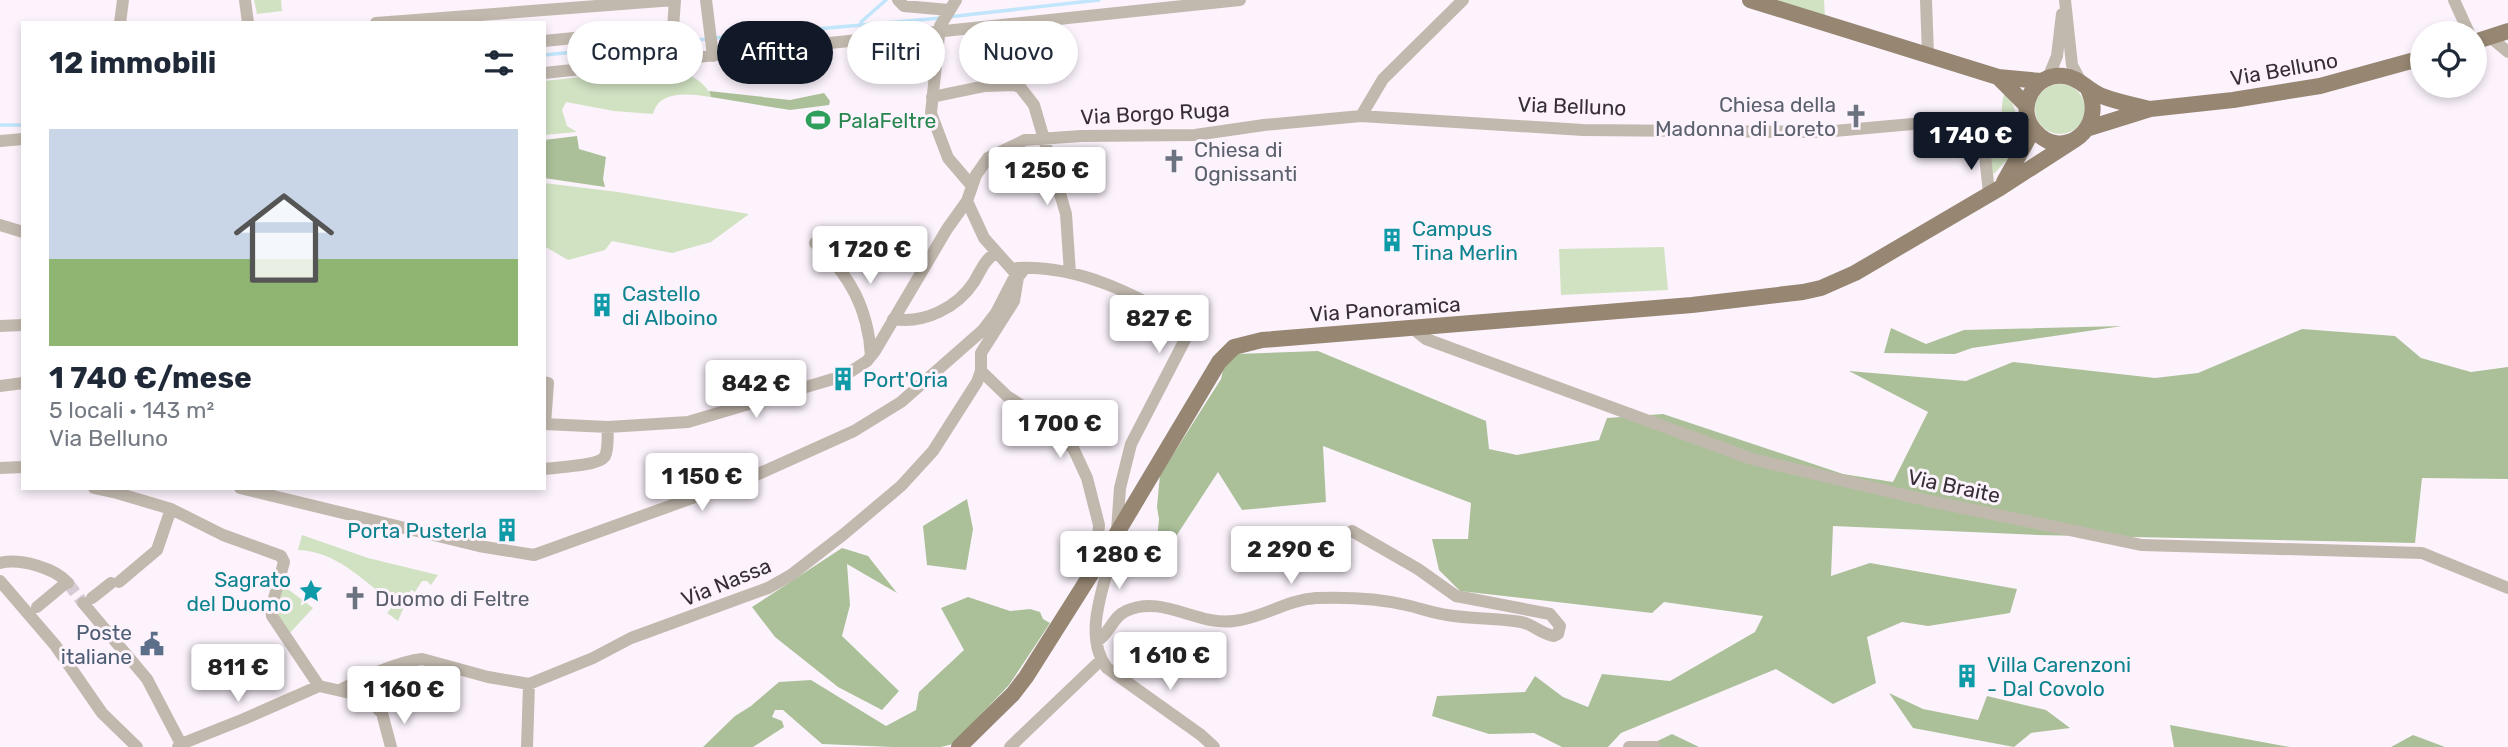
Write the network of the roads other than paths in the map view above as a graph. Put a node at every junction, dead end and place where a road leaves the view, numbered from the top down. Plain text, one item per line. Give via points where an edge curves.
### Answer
1 (123, 0) edge
2 (244, 0) edge
3 (674, 0) edge
4 (706, 0) edge
5 (898, 0) edge
6 (1240, 0) edge
7 (1463, 0) edge
8 (1750, 0) edge
9 (1926, 0) edge
10 (2064, 0) edge
11 (2454, 0) edge
12 (952, 5) edge
13 (433, 20) edge
14 (454, 20) edge
15 (120, 21) edge
16 (248, 21) edge
17 (405, 21) edge
18 (943, 21) edge
19 (2464, 21) edge
20 (945, 27) edge
21 (2508, 31) edge
22 (847, 37) edge
23 (2487, 37) edge
24 (546, 41) edge
25 (2487, 42) edge
26 (713, 51) junction
27 (2508, 52) edge
28 (1928, 55) junction
29 (2410, 61) edge
30 (546, 72) edge
31 (1998, 77) junction
32 (2045, 79) junction
33 (933, 84) edge
34 (2084, 86) junction
35 (932, 97) junction
36 (2026, 105) junction
37 (2150, 109) junction
38 (1361, 116) junction
39 (2088, 128) junction
40 (2031, 135) junction
41 (1043, 137) junction
42 (21, 139) edge
43 (2076, 139) junction
44 (0, 141) edge
45 (1984, 146) junction
46 (972, 186) junction
47 (1995, 190) junction
48 (967, 201) junction
49 (0, 225) edge
50 (20, 230) edge
51 (815, 243) dead end
52 (996, 251) junction
53 (1018, 272) junction
54 (1070, 273) junction
55 (893, 319) junction
56 (21, 325) edge
57 (0, 326) edge
58 (1412, 328) junction
59 (871, 356) junction
60 (981, 371) junction
61 (850, 372) dead end
62 (833, 379) dead end
63 (21, 383) edge
64 (546, 383) edge
65 (0, 386) edge
66 (548, 424) edge
67 (608, 427) junction
68 (21, 467) edge
69 (0, 468) edge
70 (546, 468) edge
71 (103, 490) edge
72 (248, 490) edge
73 (171, 509) junction
74 (1352, 531) dead end
75 (1116, 533) junction
76 (1103, 555) junction
77 (0, 562) edge
78 (0, 581) edge
79 (2508, 587) edge
80 (10, 595) junction
81 (0, 604) edge
82 (37, 607) dead end
83 (1097, 641) junction
84 (1101, 660) junction
85 (386, 670) junction
86 (529, 684) junction
87 (319, 686) junction
88 (340, 690) junction
89 (382, 713) junction
90 (179, 745) edge
91 (137, 747) edge
92 (391, 747) edge
93 (527, 747) edge
94 (959, 747) edge
95 (1010, 747) edge
96 (1214, 747) edge
97 (1629, 747) edge
98 (1656, 747) edge

1 - 15 street
2 - 16 street
3 - 14 street
3 - 24 street via 673,28
4 - 26 street
5 - 12 street via 904,6
6 - 20 street
7 - 38 street via 1383,79
8 - 28 main road, Via Belluno
9 - 28 street
10 - 32 street via 2057,56
10 - 34 street via 2072,65
11 - 19 street
12 - 18 street
13 - 14 street
13 - 17 street
21 - 23 main road
22 - 26 street
25 - 27 street
26 - 30 street
28 - 31 main road, Via Belluno
29 - 37 main road, Via Belluno via 2320,86
31 - 32 main road, Via Belluno
31 - 36 main road
32 - 34 main road, Via Belluno via 2063,75
32 - 36 main road
33 - 35 street
34 - 37 main road, Via Belluno via 2102,96
34 - 39 main road via 2094,108
35 - 41 street via 985,86 1020,87 1034,105
35 - 46 street via 931,113 948,158
36 - 40 main road
37 - 39 main road, Via Belluno
38 - 41 street, Via Borgo Ruga via 1195,135
38 - 45 street, Via Belluno via 1584,130 1823,132 1947,122
39 - 43 main road, Via Belluno
40 - 43 main road via 2053,142
40 - 45 street via 2010,150
40 - 47 main road, Via Panoramica
41 - 46 street, Via Borgo Ruga via 1025,140 988,158
41 - 54 street via 1066,214
42 - 44 street
43 - 47 main road, Via Panoramica
45 - 47 street
46 - 48 street, Via Borgo Ruga
47 - 58 main road, Via Panoramica via 1821,288 1692,305
48 - 52 street via 984,238
48 - 55 street, Via Borgo Ruga
49 - 50 street
51 - 59 street via 838,267 864,311
52 - 53 street
52 - 55 street via 950,307 916,321
53 - 54 street
53 - 60 street, Via Nassa via 1014,301 981,353
53 - 72 street via 983,330 901,402 854,431 757,475 534,555 479,547
54 - 75 street via 1105,281 1189,326 1131,444 1122,471
55 - 59 street, Via Borgo Ruga
56 - 57 street
58 - 75 main road, Via Panoramica via 1262,340 1234,347 1219,362
58 - 79 street, Via Braite via 1426,339 1752,459 1924,500 2142,545 2422,553
59 - 61 street
60 - 76 street via 1074,450 1087,478 1099,525 1097,551
60 - 86 street, Via Nassa via 920,466 792,575
62 - 67 street via 688,422
63 - 65 street
64 - 66 street
66 - 67 street
67 - 70 street via 607,453 602,459
68 - 69 street
71 - 73 street
73 - 87 street via 284,558 272,616
73 - 90 street via 157,550 88,600 147,678
74 - 83 street via 1456,596 1550,614 1560,626 1558,634 1542,634 1524,622 1429,612 1395,603 1323,598 1281,604 1232,622 1212,621 1166,606 1144,606 1124,611
75 - 76 main road, Via Panoramica
76 - 83 street via 1109,565 1100,598
76 - 94 main road, Via Panoramica via 1026,677
77 - 82 street via 61,574 68,583
78 - 80 street
80 - 81 street
80 - 91 street via 55,645 102,713
83 - 84 street
84 - 95 street
84 - 96 street
85 - 86 street via 422,659
85 - 88 street
85 - 89 street
86 - 93 street
87 - 88 street
87 - 90 street
88 - 89 street via 366,700
89 - 92 street
97 - 98 street

